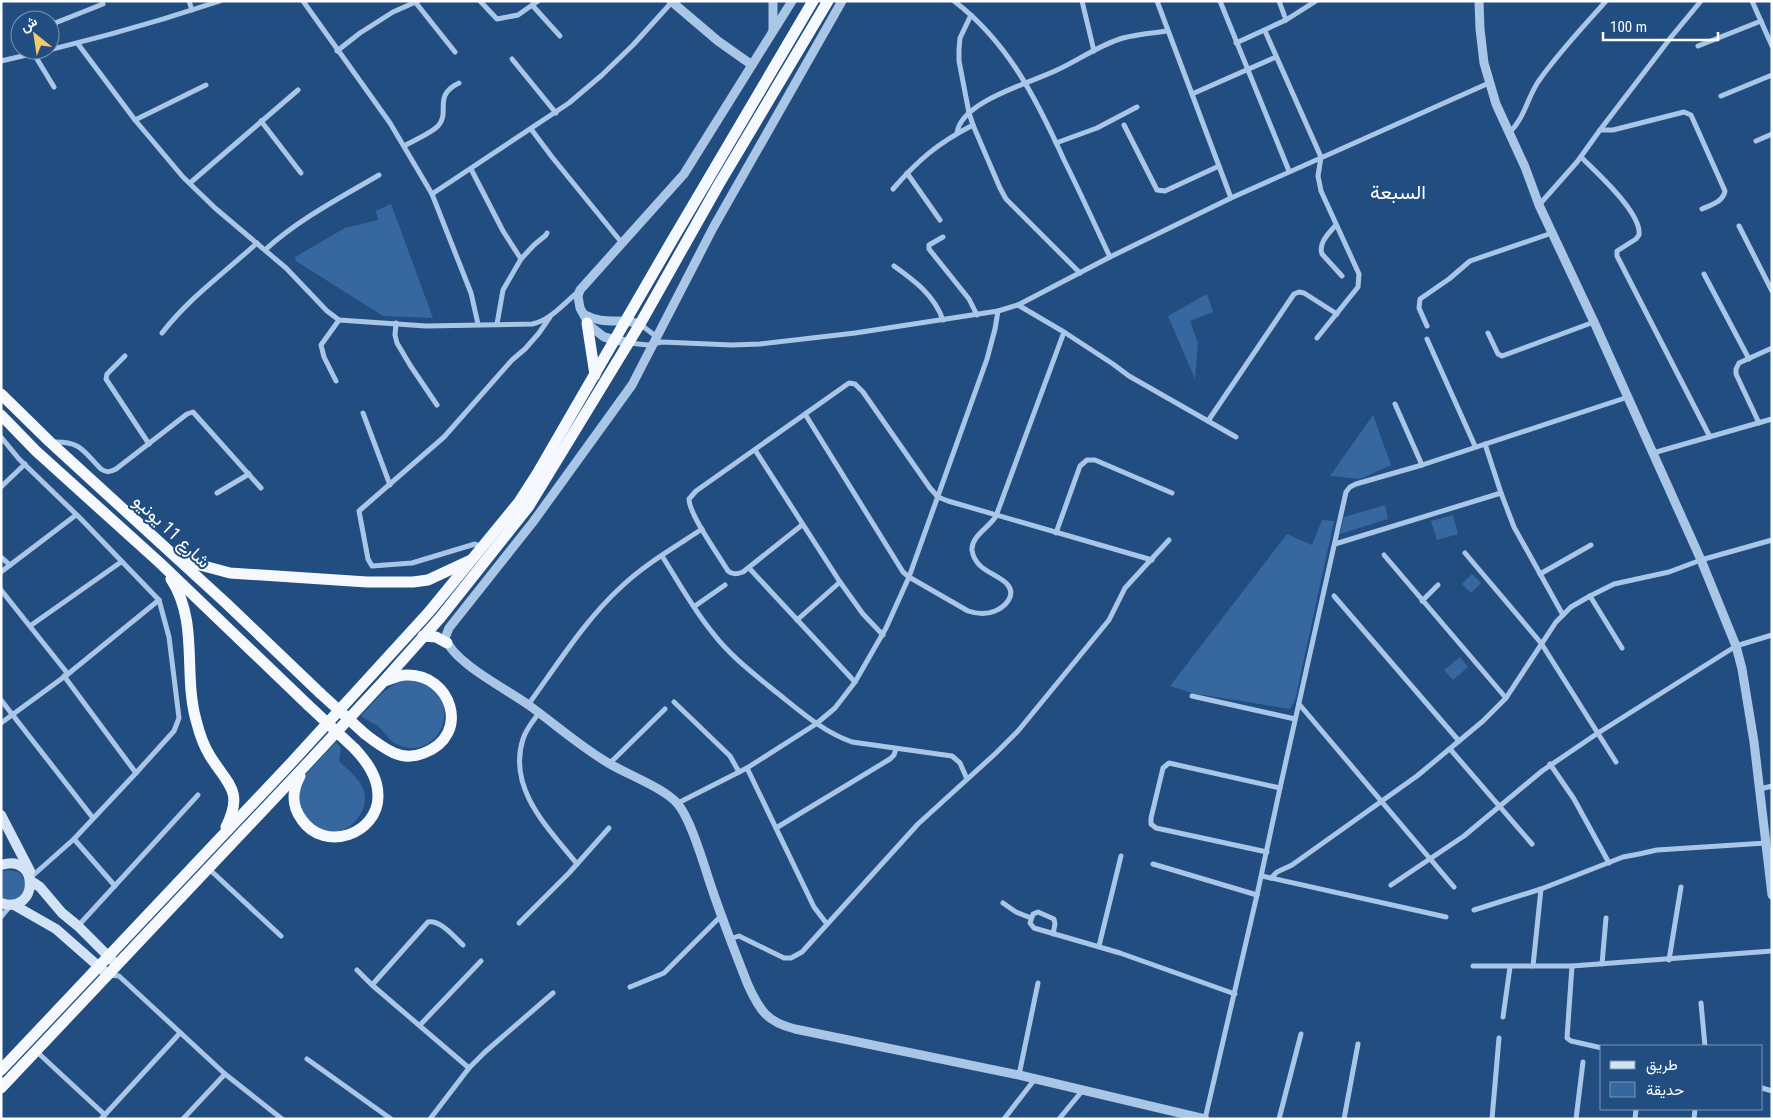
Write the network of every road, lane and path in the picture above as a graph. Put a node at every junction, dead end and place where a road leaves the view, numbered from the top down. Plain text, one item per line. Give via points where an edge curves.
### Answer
1 (189, 1) edge
2 (220, 1) edge
3 (303, 1) edge
4 (480, 1) edge
5 (538, 1) edge
6 (773, 1) edge
7 (792, 1) edge
8 (813, 1) edge
9 (828, 1) edge
10 (842, 1) edge
11 (954, 1) edge
12 (1082, 1) edge
13 (1157, 1) edge
14 (1220, 1) edge
15 (1279, 1) edge
16 (1316, 1) edge
17 (1479, 1) edge
18 (1606, 1) edge
19 (1701, 1) edge
20 (1752, 1) edge
21 (417, 2) edge
22 (671, 2) edge
23 (103, 4) dead end
24 (532, 5) junction
25 (192, 10) junction
26 (971, 14) junction
27 (1286, 20) junction
28 (60, 21) edge
29 (1761, 21) junction
30 (773, 30) junction
31 (1265, 30) junction
32 (1168, 31) junction
33 (560, 36) dead end
34 (1236, 43) junction
35 (78, 44) junction
36 (1698, 46) dead end
37 (1772, 46) edge
38 (60, 48) edge
39 (337, 51) junction
40 (1094, 51) junction
41 (455, 52) dead end
42 (1276, 57) junction
43 (512, 59) dead end
44 (38, 60) edge
45 (752, 65) junction
46 (1247, 70) junction
47 (1772, 75) edge
48 (459, 83) dead end
49 (1026, 83) junction
50 (1489, 83) junction
51 (206, 85) dead end
52 (54, 87) dead end
53 (298, 90) dead end
54 (1192, 94) junction
55 (1721, 96) dead end
56 (1137, 107) dead end
57 (556, 113) junction
58 (969, 113) junction
59 (136, 120) junction
60 (262, 121) junction
61 (972, 125) junction
62 (1124, 125) dead end
63 (531, 129) junction
64 (1600, 130) junction
65 (956, 133) junction
66 (1508, 134) junction
67 (1772, 134) edge
68 (1756, 141) dead end
69 (1056, 143) junction
70 (404, 146) junction
71 (1322, 157) junction
72 (1581, 157) junction
73 (1219, 166) junction
74 (472, 169) junction
75 (1289, 171) junction
76 (907, 172) junction
77 (301, 173) dead end
78 (379, 175) dead end
79 (190, 183) junction
80 (892, 188) dead end
81 (432, 194) junction
82 (1231, 198) junction
83 (1539, 205) junction
84 (1702, 209) dead end
85 (940, 220) dead end
86 (1336, 225) junction
87 (1739, 226) dead end
88 (547, 233) dead end
89 (1552, 233) junction
90 (943, 237) dead end
91 (257, 243) junction
92 (622, 243) junction
93 (265, 250) junction
94 (1110, 257) junction
95 (522, 260) junction
96 (894, 266) dead end
97 (1080, 273) junction
98 (1704, 274) dead end
99 (1342, 276) dead end
100 (580, 290) junction
101 (1772, 291) edge
102 (1018, 305) junction
103 (998, 311) junction
104 (551, 314) junction
105 (1336, 314) junction
106 (977, 315) junction
107 (586, 319) junction
108 (339, 320) junction
109 (626, 320) junction
110 (943, 320) junction
111 (1594, 322) junction
112 (396, 323) junction
113 (478, 324) junction
114 (497, 324) junction
115 (640, 324) junction
116 (1427, 326) dead end
117 (1064, 332) junction
118 (162, 333) dead end
119 (1488, 333) dead end
120 (1317, 338) dead end
121 (1427, 339) dead end
122 (615, 340) junction
123 (658, 341) junction
124 (629, 343) junction
125 (1772, 348) edge
126 (125, 356) dead end
127 (1749, 359) junction
128 (595, 375) junction
129 (336, 381) dead end
130 (1, 394) edge
131 (1628, 397) junction
132 (1395, 404) dead end
133 (438, 405) dead end
134 (363, 413) dead end
135 (805, 414) junction
136 (1, 415) edge
137 (1772, 419) edge
138 (1208, 420) junction
139 (1760, 422) junction
140 (1, 437) edge
141 (1236, 437) dead end
142 (1710, 437) junction
143 (50, 442) junction
144 (149, 444) junction
145 (1485, 444) junction
146 (1475, 446) junction
147 (754, 450) junction
148 (1652, 453) junction
149 (25, 464) junction
150 (1422, 465) junction
151 (249, 474) junction
152 (390, 486) junction
153 (1, 487) edge
154 (262, 488) dead end
155 (216, 493) dead end
156 (1172, 493) dead end
157 (1501, 493) junction
158 (938, 497) junction
159 (76, 515) junction
160 (996, 516) junction
161 (802, 525) junction
162 (702, 529) junction
163 (1056, 533) junction
164 (1169, 540) dead end
165 (1772, 540) edge
166 (158, 542) junction
167 (1335, 544) junction
168 (1591, 545) dead end
169 (482, 548) junction
170 (145, 549) junction
171 (1465, 553) dead end
172 (1384, 554) dead end
173 (662, 556) junction
174 (1, 557) edge
175 (472, 560) junction
176 (1152, 560) junction
177 (1701, 560) junction
178 (121, 562) junction
179 (160, 563) junction
180 (10, 565) junction
181 (749, 568) junction
182 (1, 572) edge
183 (1540, 574) junction
184 (909, 577) junction
185 (840, 582) junction
186 (725, 585) dead end
187 (1438, 586) dead end
188 (1, 590) edge
189 (1334, 596) dead end
190 (1590, 596) junction
191 (159, 600) junction
192 (1422, 601) junction
193 (694, 606) junction
194 (1562, 615) junction
195 (797, 620) junction
196 (30, 626) junction
197 (883, 635) junction
198 (1772, 635) edge
199 (424, 636) junction
200 (447, 643) junction
201 (1541, 643) junction
202 (1736, 646) junction
203 (1622, 648) dead end
204 (66, 675) junction
205 (382, 682) junction
206 (855, 682) junction
207 (1192, 696) dead end
208 (1506, 698) junction
209 (1, 700) edge
210 (674, 702) dead end
211 (1299, 704) junction
212 (528, 705) junction
213 (665, 709) dead end
214 (539, 713) junction
215 (13, 715) junction
216 (1295, 719) junction
217 (1, 723) edge
218 (816, 724) junction
219 (1598, 733) junction
220 (1459, 741) junction
221 (896, 749) junction
222 (1450, 749) junction
223 (1616, 762) dead end
224 (609, 764) junction
225 (1550, 764) junction
226 (303, 768) junction
227 (747, 768) junction
228 (739, 772) junction
229 (136, 773) junction
230 (967, 779) junction
231 (1772, 786) edge
232 (1280, 788) junction
233 (1760, 789) junction
234 (198, 795) dead end
235 (1382, 801) junction
236 (678, 803) junction
237 (1500, 807) junction
238 (1, 815) edge
239 (92, 818) junction
240 (608, 828) dead end
241 (776, 828) junction
242 (221, 837) junction
243 (74, 839) junction
244 (1766, 843) junction
245 (1532, 844) dead end
246 (1267, 852) junction
247 (1121, 856) dead end
248 (1431, 858) junction
249 (1609, 863) junction
250 (577, 864) junction
251 (1154, 864) dead end
252 (1, 865) edge
253 (208, 868) junction
254 (1262, 876) junction
255 (30, 878) junction
256 (1271, 878) junction
257 (1391, 885) dead end
258 (115, 886) junction
259 (1454, 887) dead end
260 (1681, 887) dead end
261 (1541, 889) junction
262 (1258, 895) junction
263 (1772, 895) edge
264 (1003, 903) dead end
265 (8, 904) edge
266 (1474, 910) dead end
267 (721, 916) junction
268 (1, 917) edge
269 (1446, 917) dead end
270 (1031, 918) junction
271 (1606, 918) dead end
272 (519, 923) dead end
273 (827, 924) junction
274 (78, 926) junction
275 (1053, 934) junction
276 (281, 936) dead end
277 (730, 939) junction
278 (463, 945) dead end
279 (1099, 946) junction
280 (1772, 951) edge
281 (1669, 960) junction
282 (481, 961) dead end
283 (1602, 964) junction
284 (1473, 966) dead end
285 (1533, 966) junction
286 (1572, 966) junction
287 (1510, 967) junction
288 (111, 968) junction
289 (357, 970) dead end
290 (1038, 983) dead end
291 (372, 985) junction
292 (630, 987) dead end
293 (554, 993) dead end
294 (1235, 994) junction
295 (1701, 1003) dead end
296 (1503, 1017) dead end
297 (420, 1025) junction
298 (180, 1033) junction
299 (1301, 1034) dead end
300 (1499, 1038) dead end
301 (1358, 1044) dead end
302 (1704, 1045) edge
303 (1600, 1048) edge
304 (36, 1051) junction
305 (307, 1059) dead end
306 (1583, 1062) dead end
307 (469, 1068) junction
308 (1, 1070) edge
309 (225, 1074) junction
310 (1019, 1076) junction
311 (1035, 1079) junction
312 (1, 1088) edge
313 (1083, 1090) junction
314 (1171, 1115) edge
315 (274, 1116) edge
316 (103, 1117) edge
317 (184, 1119) edge
318 (282, 1119) edge
319 (391, 1119) edge
320 (430, 1119) edge
321 (1004, 1119) edge
322 (1059, 1119) edge
323 (1205, 1119) edge
324 (1279, 1119) edge
325 (1344, 1119) edge
326 (1492, 1119) edge
327 (1576, 1119) edge

1 - 25 street
2 - 25 street
3 - 39 street
4 - 24 street via 498,19 515,17
5 - 24 street
6 - 30 street
7 - 30 street
8 - 109 highway
9 - 115 highway
10 - 123 street via 713,228
11 - 26 street
12 - 40 street
13 - 32 street
14 - 34 street
15 - 27 street
16 - 27 street
17 - 50 street
18 - 66 street via 1543,76 1517,124
19 - 64 street
20 - 29 street
21 - 39 street via 393,12
21 - 41 street
22 - 45 street
22 - 57 street via 602,75
23 - 28 street
24 - 33 street
25 - 35 street
26 - 49 street via 993,36
26 - 58 street via 960,38 959,49
27 - 31 street
29 - 36 street
29 - 37 street
30 - 45 street
31 - 34 street
31 - 42 street
32 - 40 street via 1123,38
32 - 54 street
34 - 46 street
35 - 38 street
35 - 59 street
39 - 70 street
40 - 49 street
42 - 46 street
42 - 71 street
43 - 57 street
44 - 52 street
45 - 92 street via 684,174
46 - 54 street
46 - 75 street
47 - 55 street
48 - 70 street via 443,98 442,116 437,127
49 - 58 street
49 - 69 street
50 - 66 street
50 - 71 street
51 - 59 street
53 - 60 street
54 - 73 street
56 - 69 street via 1097,128
57 - 63 street
58 - 61 street
58 - 65 street via 961,120
59 - 79 street
60 - 77 street
60 - 79 street
61 - 65 street
61 - 97 street via 1006,199
62 - 73 street via 1157,190 1164,191
63 - 74 street
63 - 92 street
64 - 72 street
64 - 84 street via 1688,113 1725,192 1719,201
65 - 76 street
66 - 83 street
67 - 68 street
69 - 94 street
70 - 81 street
71 - 75 street
71 - 86 street via 1319,183
72 - 83 street
72 - 142 street via 1622,198 1638,225 1639,235 1617,251 1618,256
73 - 82 street
74 - 81 street
74 - 95 street via 503,231
75 - 82 street
76 - 80 street
76 - 85 street
78 - 93 street via 317,211
79 - 91 street
81 - 113 street via 467,282
82 - 94 street
83 - 89 street
86 - 99 street via 1320,251
86 - 105 street via 1357,267 1359,280 1354,292
87 - 101 street
88 - 95 street
89 - 111 street
89 - 116 street via 1470,261 1420,299 1419,308
90 - 106 street via 929,245 929,249 969,299
91 - 93 street
91 - 118 street via 174,316
92 - 100 street
93 - 108 street
94 - 97 street
95 - 114 street via 504,290
96 - 110 street via 929,294
97 - 102 street
98 - 127 street
100 - 104 street
100 - 107 street via 578,302
102 - 103 street
102 - 117 street
103 - 106 street
103 - 158 street via 992,343
104 - 114 street via 532,324
104 - 152 street via 539,333 444,437
105 - 120 street
105 - 138 street via 1304,293 1294,294
106 - 110 street
107 - 109 street
107 - 122 street via 601,335
107 - 128 highway
108 - 112 street
108 - 129 street via 321,344
109 - 115 street
109 - 122 highway
110 - 123 street via 760,344
111 - 119 street via 1502,356
111 - 131 street
112 - 113 street via 426,326
112 - 133 street via 397,342
113 - 114 street
115 - 123 street
115 - 124 highway
117 - 138 street via 1129,376
117 - 160 street
121 - 146 street
122 - 124 street
122 - 128 highway
123 - 124 street
123 - 200 street via 632,385 566,477 449,628 445,638
124 - 199 highway via 529,506
125 - 127 street
126 - 144 street via 106,379
127 - 139 street via 1739,363 1736,372
128 - 169 highway via 519,502
130 - 143 highway, شارع 11 يونيو
131 - 145 street
131 - 148 street
132 - 150 street
134 - 152 street
135 - 147 street
135 - 158 street via 849,383 855,384
135 - 184 street
136 - 170 highway, شارع 11 يونيو via 36,451
137 - 139 street
138 - 141 street
139 - 142 street
140 - 149 street
142 - 148 street
143 - 144 street via 77,445 105,472 116,469
143 - 166 highway, شارع 11 يونيو
144 - 151 street via 194,412
145 - 146 street
145 - 157 street
146 - 150 street
147 - 161 street
147 - 162 street via 689,499 691,510
148 - 177 street
149 - 153 street
149 - 159 street
150 - 167 street via 1350,487 1346,492
151 - 154 street
151 - 155 street
152 - 169 street via 359,511 372,566 412,563 475,544
156 - 163 street via 1095,460 1087,460 1080,466
157 - 167 street
157 - 183 street via 1516,532
158 - 160 street
158 - 184 street
159 - 178 street
159 - 180 street
160 - 163 street
160 - 184 street via 975,539 972,548 982,567 1010,589 1010,598 998,610 983,614 968,611
161 - 181 street
161 - 185 street
162 - 173 street
162 - 181 street via 731,574
163 - 176 street
164 - 176 street
165 - 177 street
166 - 170 highway
166 - 175 highway via 200,565 230,573 368,582 428,580
166 - 205 highway, شارع 11 يونيو, bridge via 384,748 406,756 418,756 443,742 452,720 450,706 433,682 404,675
167 - 211 street
168 - 183 street
169 - 175 highway
170 - 179 highway, شارع 11 يونيو
171 - 201 street
172 - 192 street
173 - 193 street
173 - 212 street via 620,587
174 - 180 street
175 - 242 highway via 429,612
176 - 230 street via 1125,588 1109,620 1018,731
177 - 190 street via 1669,572 1614,584
177 - 202 street
178 - 191 street
178 - 196 street
179 - 226 highway, شارع 11 يونيو, bridge via 355,748 376,782 378,796 373,814 352,834 330,837 317,833 305,824 296,809 293,794
179 - 242 highway via 184,608 195,718 201,738 234,794 234,806
180 - 182 street
181 - 195 street
183 - 194 street
184 - 197 street
185 - 195 street
185 - 197 street
186 - 193 street
187 - 192 street
188 - 196 street
189 - 220 street
190 - 194 street
190 - 203 street
191 - 204 street
191 - 229 street via 169,637 179,718 174,731
192 - 208 street
193 - 218 street via 730,652
194 - 201 street
195 - 206 street
196 - 204 street
197 - 206 street
198 - 202 street
199 - 200 highway via 436,637
199 - 205 highway
200 - 212 street via 467,663
201 - 208 street
201 - 219 street
202 - 219 street
202 - 233 street
204 - 215 street
204 - 229 street
205 - 226 highway
206 - 218 street via 835,708
207 - 216 street
208 - 220 street
209 - 215 street
210 - 228 street via 730,756
211 - 216 street
211 - 235 street
212 - 214 street
213 - 224 street
214 - 224 street
214 - 250 street via 528,728 521,747 523,782 535,811
215 - 217 street
215 - 239 street
216 - 232 street
218 - 221 street via 852,742
218 - 227 street
219 - 223 street
219 - 225 street
220 - 222 street
221 - 230 street via 955,758
221 - 241 street via 890,759
222 - 235 street
222 - 237 street
224 - 236 street
225 - 237 street
225 - 249 street via 1590,826
226 - 253 highway
227 - 228 street
227 - 241 street
228 - 236 street
229 - 239 street
230 - 273 street via 918,824
231 - 233 street
232 - 246 street
232 - 246 street via 1169,763 1163,768 1151,818 1151,824 1156,828
233 - 244 street
234 - 258 street
235 - 248 street
235 - 256 street
236 - 267 street via 692,832
237 - 245 street
237 - 248 street
238 - 255 main road via 29,868
239 - 243 street
240 - 250 street
241 - 273 street via 814,907
242 - 288 highway
243 - 255 street
243 - 258 street
244 - 249 street via 1657,850
244 - 263 street
246 - 254 street
247 - 279 street
248 - 257 street
248 - 259 street
249 - 261 street
250 - 272 street
251 - 262 street
252 - 255 main road via 14,864 25,870
253 - 276 street
253 - 288 highway
254 - 256 street
254 - 262 street
255 - 265 main road via 27,896
255 - 274 main road
256 - 269 street
258 - 274 street
260 - 281 street
261 - 266 street
261 - 285 street
262 - 294 street
264 - 270 street
265 - 268 street
265 - 288 main road via 56,929
267 - 277 street
267 - 292 street via 664,973
270 - 275 street via 1032,927
270 - 275 street via 1038,912 1052,918 1056,924
271 - 283 street
273 - 277 street via 802,952 792,958 784,958 739,936
274 - 288 main road
275 - 279 street
277 - 310 street via 760,1008 775,1023 795,1030
278 - 291 street via 438,923 428,922
279 - 294 street
280 - 281 street
281 - 283 street
282 - 297 street
283 - 286 street
284 - 287 street
285 - 286 street
285 - 287 street
286 - 303 street via 1568,1038
287 - 296 street
288 - 298 street
288 - 304 highway
288 - 308 highway
289 - 291 street
290 - 310 street
291 - 297 street
293 - 307 street
294 - 323 street
295 - 302 street
297 - 307 street
298 - 309 street
298 - 316 street
299 - 324 street
300 - 326 street
301 - 325 street
304 - 312 highway
304 - 316 street
305 - 319 street
306 - 327 street
307 - 320 street
309 - 315 street
309 - 317 street
310 - 311 street
311 - 313 street
311 - 321 street
313 - 314 street
313 - 322 street
314 - 323 street
315 - 318 street

